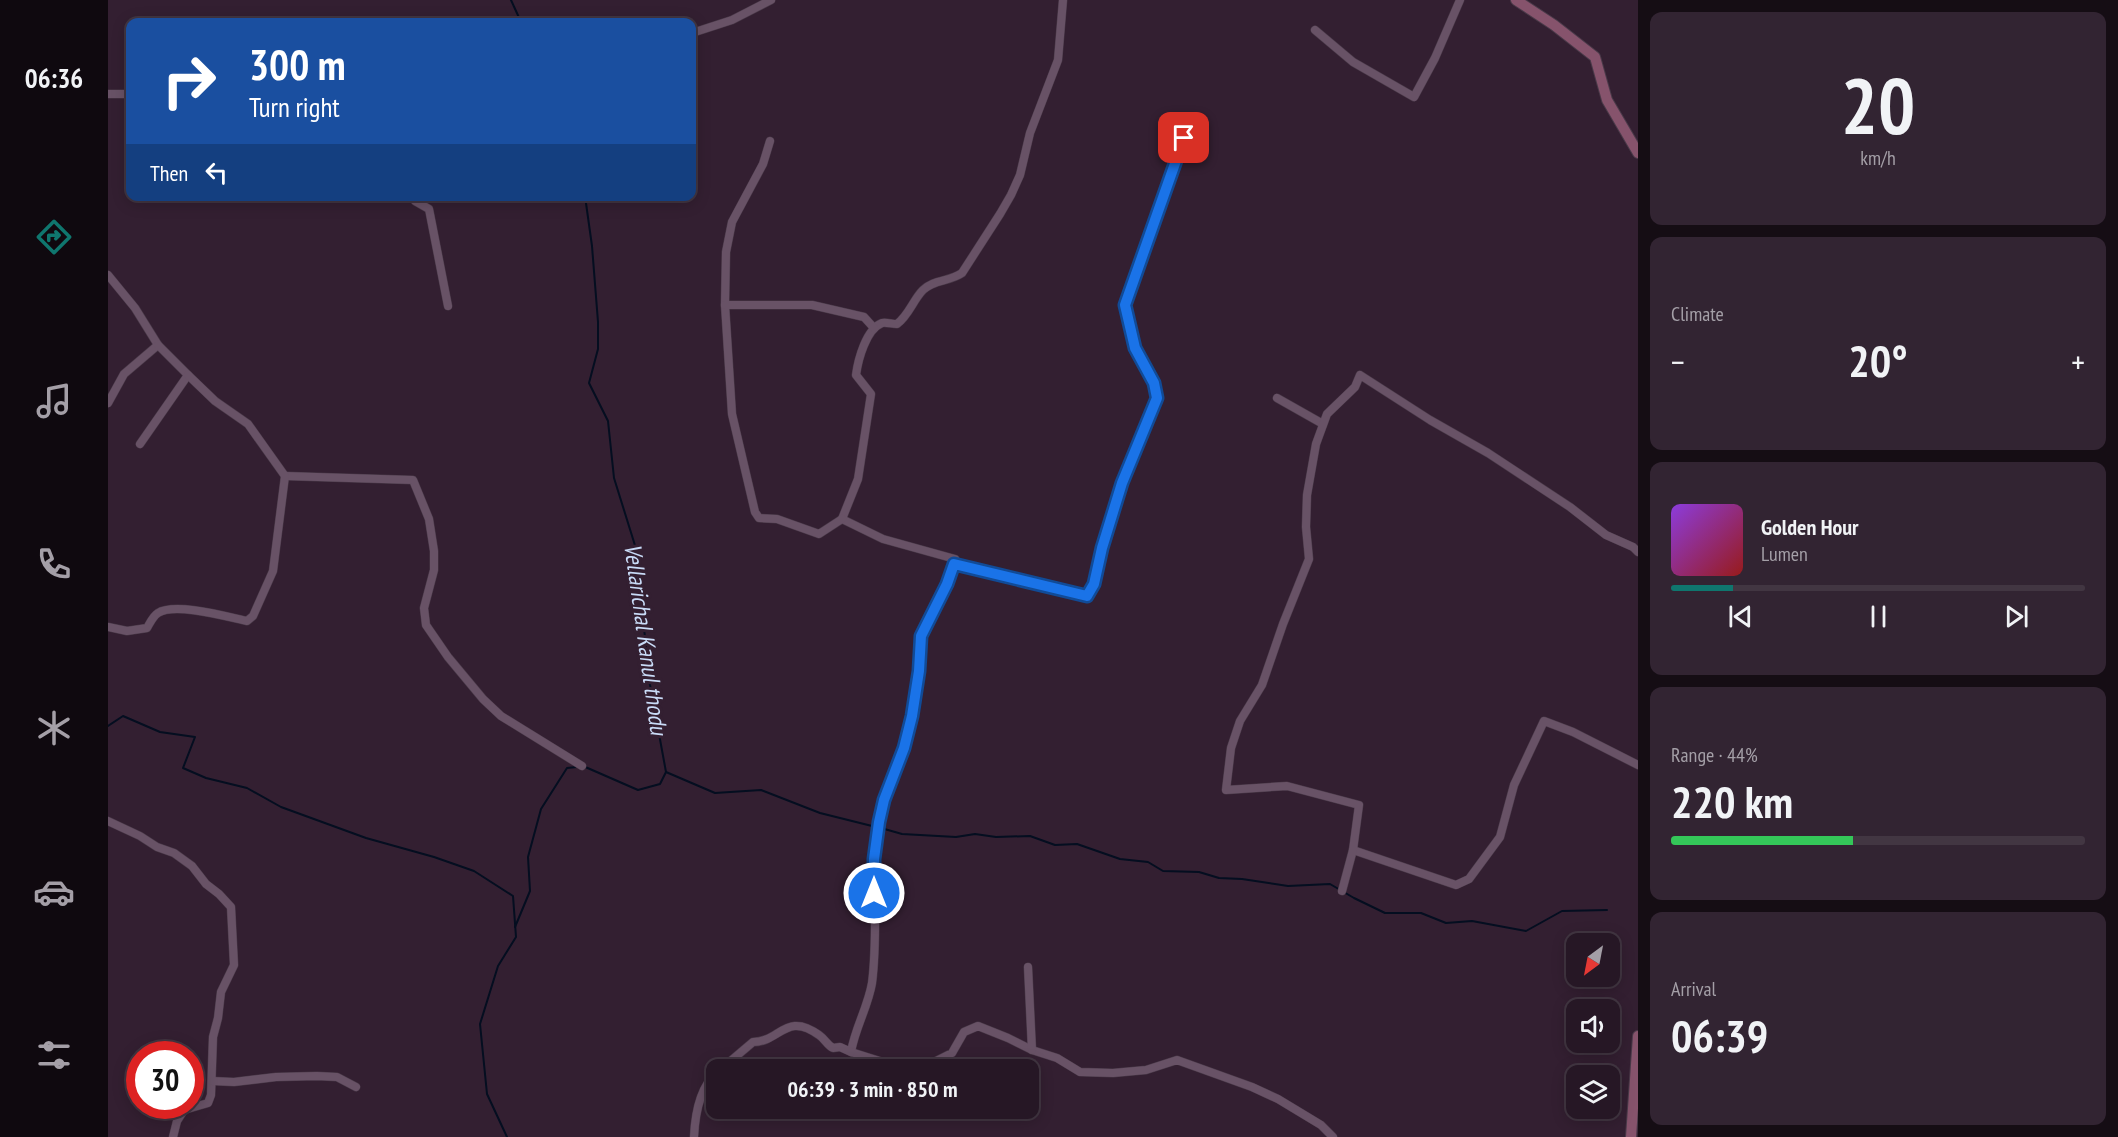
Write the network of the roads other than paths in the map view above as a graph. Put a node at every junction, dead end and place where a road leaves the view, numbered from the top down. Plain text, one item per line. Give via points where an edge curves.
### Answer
1 (771, 0) edge
2 (1063, 0) edge
3 (1460, 0) edge
4 (1516, 0) edge
5 (1315, 30) dead end
6 (696, 32) edge
7 (108, 94) edge
8 (126, 94) edge
9 (1184, 138) dead end
10 (770, 141) dead end
11 (1638, 153) edge
12 (415, 201) edge
13 (108, 275) edge
14 (725, 305) junction
15 (448, 306) dead end
16 (874, 328) junction
17 (158, 345) junction
18 (189, 375) junction
19 (1277, 398) dead end
20 (108, 403) edge
21 (1323, 424) junction
22 (140, 444) dead end
23 (285, 476) junction
24 (842, 519) junction
25 (1638, 552) edge
26 (954, 564) junction
27 (108, 627) edge
28 (1638, 765) edge
29 (582, 766) dead end
30 (108, 821) edge
31 (1353, 850) junction
32 (1342, 891) dead end
33 (1028, 967) dead end
34 (1638, 1036) edge
35 (1032, 1050) junction
36 (851, 1052) junction
37 (732, 1059) edge
38 (212, 1081) junction
39 (356, 1087) dead end
40 (706, 1087) edge
41 (173, 1137) edge
42 (694, 1137) edge
43 (1334, 1137) edge
44 (1631, 1137) edge

1 - 6 street via 732,20
2 - 16 street via 1058,60 1011,195 962,273 923,290 897,324 883,323
3 - 5 street via 1413,97 1353,62
4 - 11 main road via 1595,57 1607,100
7 - 8 street
9 - 26 street via 1125,305 1135,348 1154,383 1157,398 1122,483 1094,584 1087,596
10 - 14 street via 763,164 732,222 726,252
12 - 15 street via 429,209
13 - 17 street
14 - 16 street via 812,305 864,317
14 - 24 street via 732,414 754,512 759,518 777,519 819,534
16 - 24 street via 858,361 856,375 872,394 858,479
17 - 18 street
17 - 20 street via 124,374
18 - 22 street
18 - 23 street via 215,401 248,424
19 - 21 street
21 - 25 street via 1360,375
21 - 31 street via 1307,495 1309,559 1262,685 1240,721 1231,748 1226,790 1287,786 1359,805
23 - 27 street via 273,571 247,621 200,611 165,610 156,614 147,628 128,631
23 - 29 street via 413,480 429,519 434,550 434,570 424,608 426,625 448,657 501,716
24 - 26 street via 883,539 955,559
26 - 36 street via 921,636 912,716 879,822 873,880 872,982
28 - 31 street via 1544,721 1514,785 1500,837 1469,879 1456,885
30 - 38 street via 174,853 231,907 234,965 221,992 213,1037
31 - 32 street
33 - 35 street
34 - 44 main road
35 - 36 street via 978,1026 964,1032 952,1053 930,1064 904,1069
35 - 43 street via 1057,1058 1080,1072 1146,1070 1177,1060 1278,1099
36 - 37 street via 833,1048 804,1028 788,1026 763,1042 753,1042
38 - 39 street via 234,1083 317,1076 336,1077
38 - 41 street via 208,1103 184,1110
40 - 42 street

